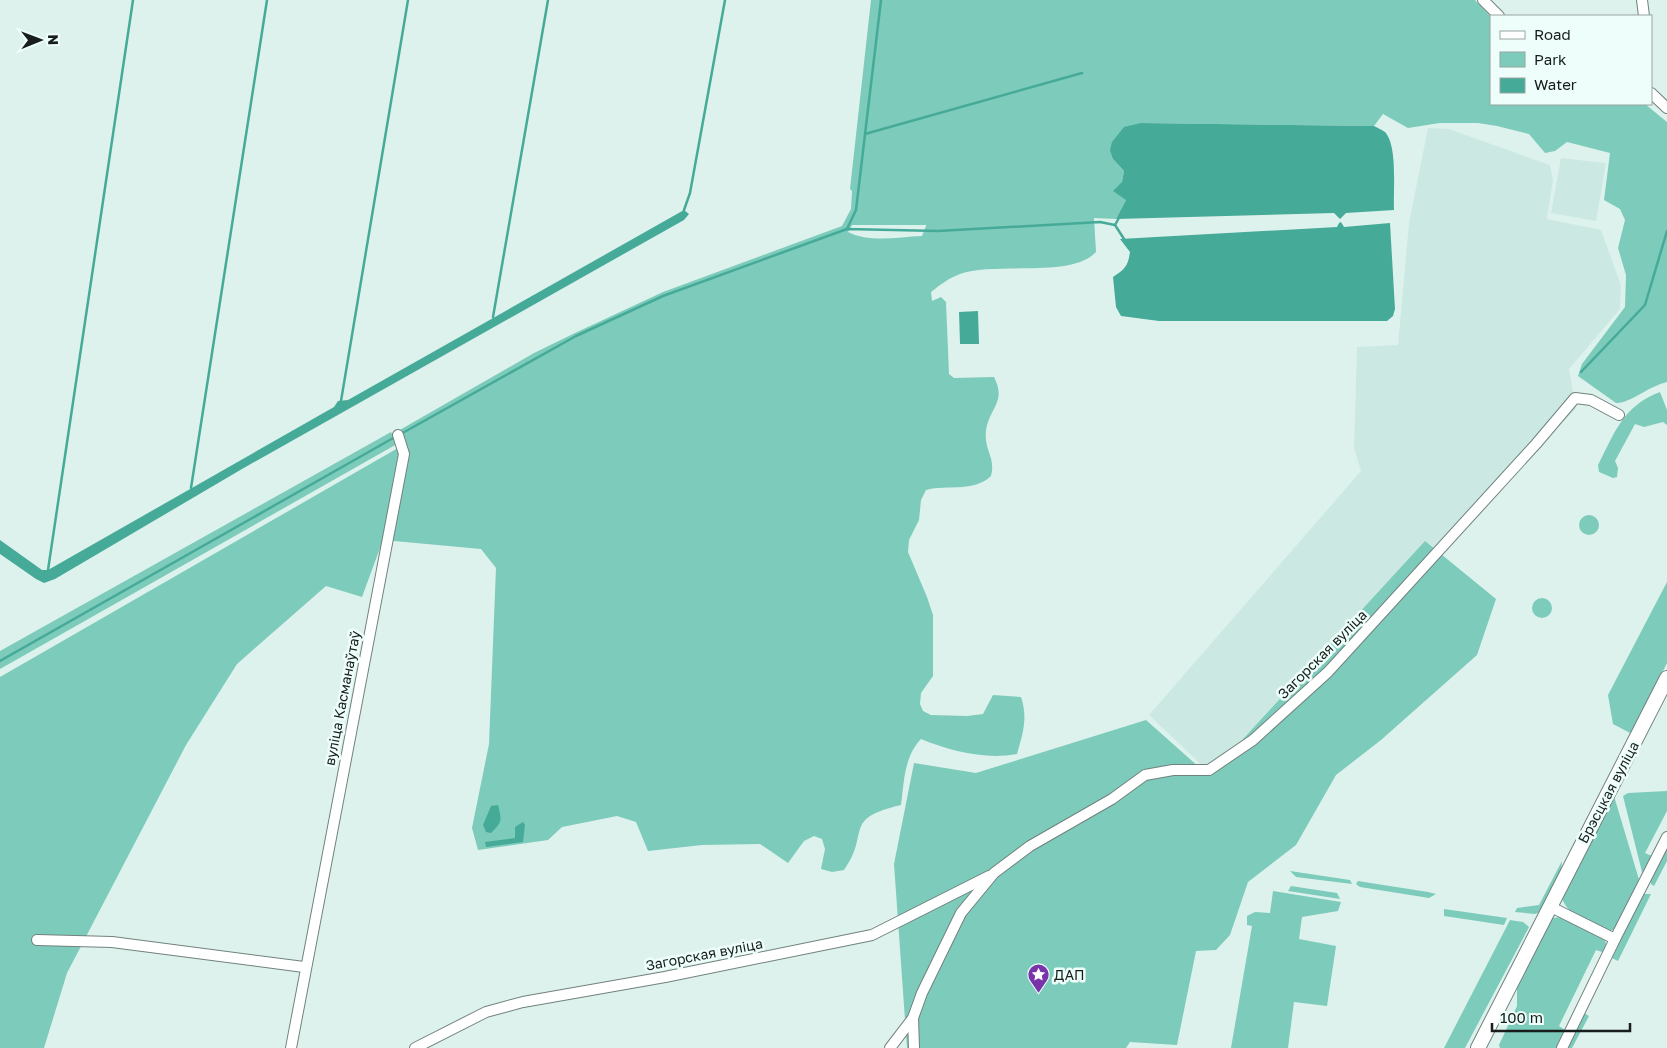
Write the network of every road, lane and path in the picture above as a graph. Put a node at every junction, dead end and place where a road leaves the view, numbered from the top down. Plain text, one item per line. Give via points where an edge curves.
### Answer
1 (1483, 0) edge
2 (1642, 0) edge
3 (1498, 15) edge
4 (1644, 15) edge
5 (1652, 93) edge
6 (1667, 108) edge
7 (1619, 414) dead end
8 (398, 435) dead end
9 (1667, 678) edge
10 (1667, 837) edge
11 (994, 873) junction
12 (1549, 906) junction
13 (1615, 939) junction
14 (37, 940) dead end
15 (304, 967) junction
16 (913, 1018) junction
17 (290, 1048) edge
18 (415, 1048) edge
19 (890, 1048) edge
20 (914, 1048) edge
21 (1478, 1048) edge
22 (1562, 1048) edge

1 - 3 street
2 - 4 street
5 - 6 street
7 - 11 street, Загорская вуліца via 1591,400 1575,398 1511,473 1328,672 1253,740 1210,770 1173,770 1146,775 1112,799 1030,846
8 - 15 street, вуліца Касманаўтаў via 404,454
9 - 12 main road, Брэсцкая вуліца
10 - 13 street
11 - 16 street, Загорская вуліца via 961,913
11 - 18 street, Загорская вуліца via 872,935 523,1002 486,1012
12 - 13 street
12 - 21 main road, Брэсцкая вуліца
13 - 22 street
14 - 15 street via 112,942
15 - 17 street, вуліца Касманаўтаў
16 - 19 street, Загорская вуліца
16 - 20 street

